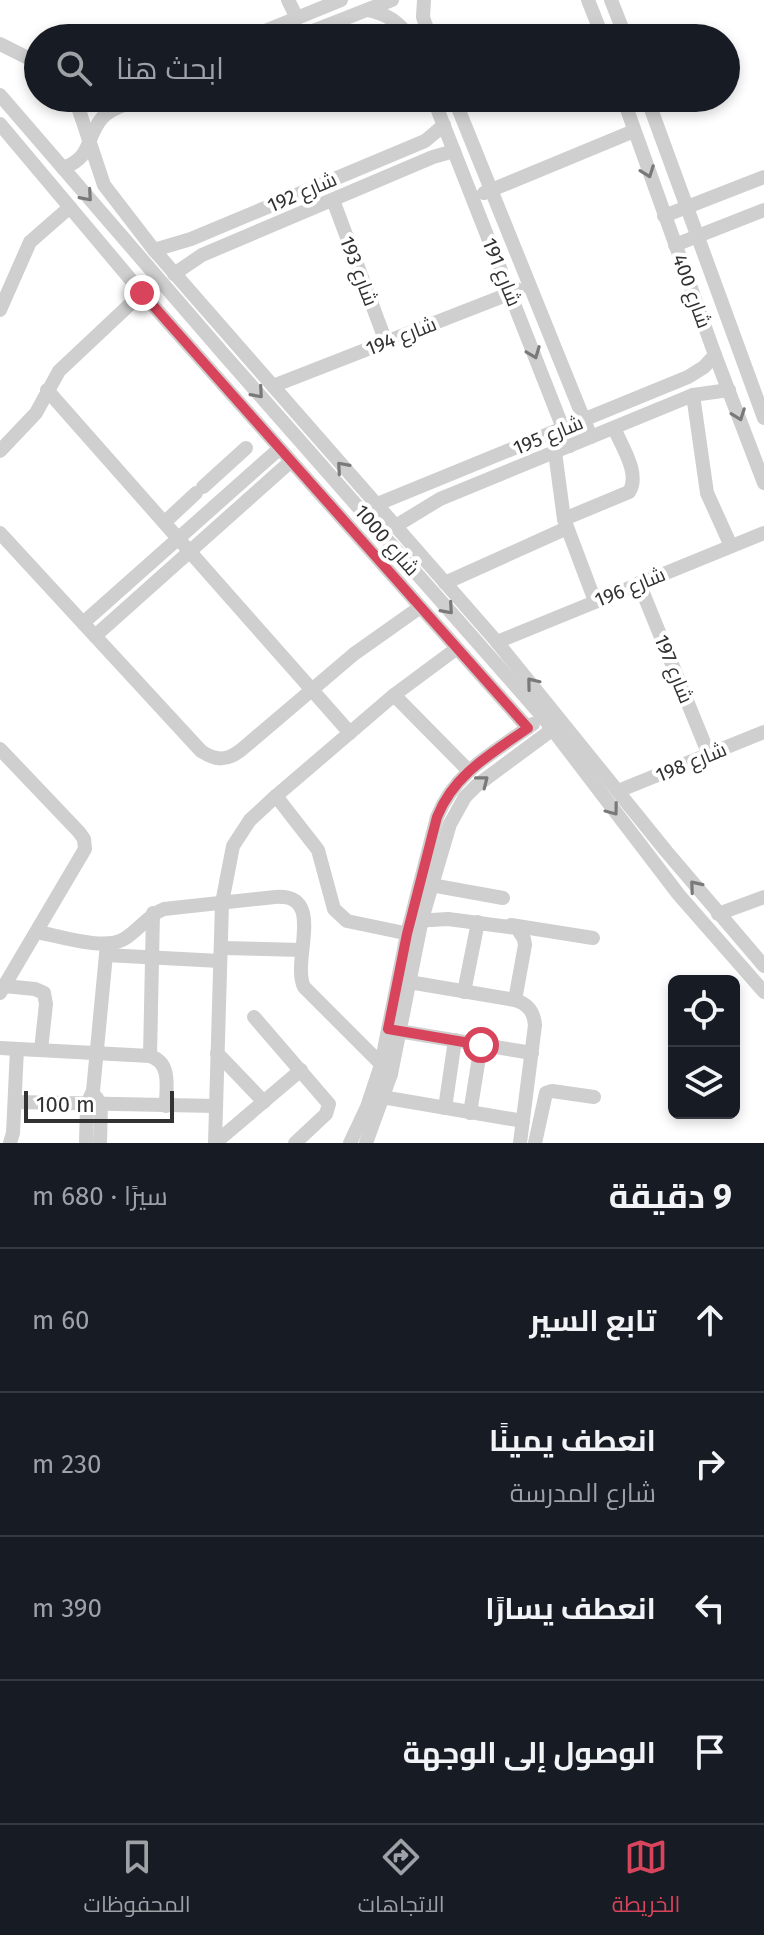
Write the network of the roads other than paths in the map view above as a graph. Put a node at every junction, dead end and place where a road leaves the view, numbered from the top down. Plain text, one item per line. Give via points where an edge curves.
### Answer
1 (288, 0) edge
2 (341, 0) edge
3 (392, 0) edge
4 (424, 0) edge
5 (588, 0) edge
6 (611, 0) edge
7 (367, 10) junction
8 (297, 18) junction
9 (282, 24) edge
10 (331, 24) edge
11 (400, 24) edge
12 (425, 24) edge
13 (598, 24) edge
14 (620, 24) edge
15 (0, 44) edge
16 (7, 54) edge
17 (0, 95) edge
18 (80, 112) edge
19 (109, 112) edge
20 (439, 112) edge
21 (459, 112) edge
22 (628, 112) edge
23 (652, 112) edge
24 (0, 124) edge
25 (444, 125) junction
26 (634, 131) junction
27 (91, 141) junction
28 (454, 151) junction
29 (63, 168) junction
30 (764, 177) edge
31 (490, 190) junction
32 (472, 197) junction
33 (333, 200) junction
34 (70, 207) junction
35 (685, 208) junction
36 (764, 210) edge
37 (664, 216) junction
38 (696, 237) junction
39 (675, 245) junction
40 (154, 250) junction
41 (518, 258) junction
42 (500, 266) junction
43 (174, 274) junction
44 (529, 286) junction
45 (142, 293) junction
46 (510, 293) junction
47 (0, 310) edge
48 (386, 342) junction
49 (715, 355) junction
50 (273, 386) junction
51 (47, 390) junction
52 (729, 390) junction
53 (693, 395) junction
54 (764, 418) edge
55 (584, 420) junction
56 (563, 428) junction
57 (614, 428) junction
58 (591, 437) junction
59 (570, 446) junction
60 (246, 448) dead end
61 (279, 449) junction
62 (0, 451) edge
63 (555, 452) junction
64 (290, 462) junction
65 (764, 483) edge
66 (199, 486) junction
67 (234, 488) junction
68 (245, 500) junction
69 (218, 502) junction
70 (375, 505) junction
71 (165, 522) junction
72 (566, 524) junction
73 (394, 527) junction
74 (0, 533) edge
75 (764, 533) edge
76 (178, 537) junction
77 (731, 546) junction
78 (190, 550) junction
79 (445, 583) junction
80 (639, 583) junction
81 (595, 601) junction
82 (419, 608) junction
83 (83, 623) junction
84 (95, 636) junction
85 (497, 642) junction
86 (456, 649) junction
87 (313, 689) junction
88 (394, 695) junction
89 (543, 717) junction
90 (528, 728) junction
91 (553, 729) junction
92 (764, 732) edge
93 (350, 733) junction
94 (0, 749) edge
95 (709, 755) junction
96 (468, 770) junction
97 (618, 791) junction
98 (276, 796) junction
99 (431, 885) junction
100 (764, 897) edge
101 (503, 898) dead end
102 (222, 903) junction
103 (153, 913) junction
104 (718, 914) junction
105 (478, 922) junction
106 (511, 925) junction
107 (414, 928) junction
108 (37, 932) junction
109 (593, 938) dead end
110 (106, 950) junction
111 (302, 950) junction
112 (220, 954) junction
113 (152, 958) junction
114 (764, 966) edge
115 (403, 981) junction
116 (2, 990) edge
117 (464, 992) junction
118 (764, 992) edge
119 (515, 1000) junction
120 (254, 1017) dead end
121 (394, 1030) junction
122 (455, 1040) junction
123 (481, 1045) junction
124 (0, 1048) edge
125 (17, 1049) junction
126 (41, 1050) junction
127 (95, 1053) junction
128 (217, 1053) junction
129 (532, 1053) junction
130 (150, 1056) junction
131 (301, 1070) junction
132 (386, 1070) junction
133 (377, 1097) junction
134 (594, 1097) dead end
135 (93, 1100) junction
136 (15, 1102) junction
137 (264, 1102) junction
138 (166, 1106) junction
139 (216, 1106) junction
140 (445, 1108) junction
141 (470, 1113) junction
142 (523, 1121) junction
143 (10, 1143) edge
144 (86, 1143) edge
145 (100, 1143) edge
146 (215, 1143) edge
147 (295, 1143) edge
148 (350, 1143) edge
149 (366, 1143) edge
150 (520, 1143) edge
151 (535, 1143) edge

1 - 8 street
2 - 8 street
3 - 7 street
4 - 12 street
5 - 13 street
6 - 14 street
7 - 10 street
7 - 11 street
8 - 9 street
15 - 16 street
17 - 29 street, شارع 1000
18 - 27 street, شارع 1000
19 - 27 street
20 - 25 street, شارع 191
21 - 31 street, شارع 191
22 - 26 street, شارع 400
23 - 35 street, شارع 400
24 - 34 street
25 - 28 street, شارع 191
25 - 40 street, شارع 192 via 425,141
26 - 31 street
26 -> 37 street, شارع 400
27 - 29 street via 81,158
27 - 40 street, شارع 1000 via 104,185
28 - 32 street, شارع 191
28 - 33 street, شارع 192
29 -> 89 street, شارع 1000
30 - 35 street
31 - 32 street
31 - 41 street, شارع 191
32 - 42 street, شارع 191
33 - 43 street, شارع 192 via 202,255
33 - 48 street, شارع 193
34 - 45 street
34 - 47 street via 30,242
35 - 37 street
35 - 38 street, شارع 400
36 - 38 street
37 - 39 street, شارع 400
38 - 39 street
38 - 54 street, شارع 400
39 - 49 street, شارع 400
40 - 43 street, شارع 1000
41 - 42 street
41 - 44 street, شارع 191
42 - 46 street, شارع 191
43 - 50 street, شارع 1000
44 - 46 street, شارع 194
44 - 55 street, شارع 191
45 - 51 street via 67,362
45 - 61 street
46 - 48 street, شارع 194
46 -> 56 street, شارع 191
48 - 50 street, شارع 194
49 - 52 street, شارع 400
49 - 55 street, شارع 195 via 688,377
70 -> 50 street, شارع 1000
51 - 62 street via 28,424
51 - 71 street
52 - 53 street, شارع 195
52 -> 65 street, شارع 400
53 - 57 street, شارع 195
53 - 77 street via 707,493
55 - 56 street, شارع 195
55 - 58 street, شارع 191
56 - 59 street, شارع 191
56 - 70 street, شارع 195
57 - 58 street, شارع 195
57 - 72 street via 633,486
58 - 59 street, شارع 195
59 - 63 street, شارع 195
60 - 66 street
61 - 64 street
61 - 67 street
63 - 72 street
63 - 73 street, شارع 195 via 440,499
64 - 68 street
64 - 82 street
66 - 69 street
66 - 71 street
67 - 68 street
67 - 69 street
68 - 78 street
69 - 76 street
70 - 73 street, شارع 1000
71 - 76 street
72 - 79 street
72 - 81 street
73 - 79 street, شارع 1000
74 - 83 street
75 - 77 street, شارع 196
76 - 78 street
76 - 83 street
77 - 80 street, شارع 196
78 - 84 street
78 - 87 street
79 - 85 street, شارع 1000
80 - 81 street, شارع 196
80 - 95 street, شارع 197
81 - 85 street, شارع 196
82 - 86 street
82 - 87 street
83 - 84 street
84 - 87 street via 210,757 232,757
97 -> 85 street, شارع 1000
86 - 88 street
86 - 90 street
87 - 93 street
88 - 93 street
88 - 96 street
89 - 90 street
89 - 91 street, شارع 1000
90 - 96 street
99 -> 91 street via 450,824 465,797
91 -> 118 street, شارع 1000 via 679,895
92 - 95 street, شارع 198
93 - 98 street
94 - 108 street via 84,839 81,857
95 - 97 street, شارع 198
96 - 107 street via 444,799 437,817
104 -> 97 street, شارع 1000
98 - 102 street via 250,820 233,846
98 - 107 street via 318,850 339,916
99 - 101 street
99 - 107 street
100 - 104 street
102 - 103 street
102 - 111 street via 294,899 305,916
102 - 112 street
103 - 110 street
103 - 113 street
104 - 114 street, شارع 1000
105 - 106 street
105 - 107 street
105 - 117 street
106 - 109 street
106 - 119 street via 524,939
107 - 115 street
108 - 110 street
108 - 116 street
110 - 113 street
110 - 127 street
111 - 112 street
111 - 132 street via 304,987
112 - 113 street
112 - 128 street
113 - 130 street
115 - 117 street
115 - 121 street
116 - 126 street via 44,993
117 - 119 street
119 - 129 street via 528,1006 535,1018
120 - 131 street
121 - 122 street
121 - 132 street
122 - 123 street
122 - 140 street
123 - 129 street
123 - 141 street
124 - 125 street
125 - 126 street
125 - 136 street
126 - 127 street
127 - 130 street
127 - 135 street
128 - 137 street
128 - 139 street
129 - 142 street
130 - 138 street via 165,1066
131 - 137 street
131 - 147 street via 329,1109
132 - 133 street
133 - 140 street
133 - 148 street
133 - 149 street
134 - 151 street via 546,1093
135 - 136 street
135 - 138 street
135 - 144 street
135 - 145 street
136 - 143 street
137 - 146 street
138 - 139 street
139 - 146 street
140 - 141 street
141 - 142 street
142 - 150 street

